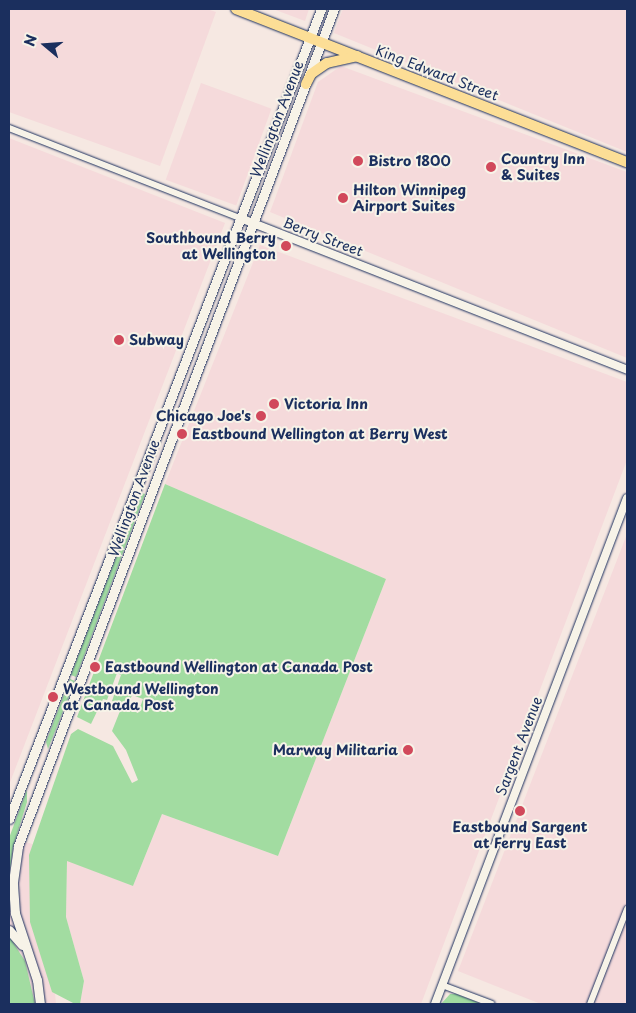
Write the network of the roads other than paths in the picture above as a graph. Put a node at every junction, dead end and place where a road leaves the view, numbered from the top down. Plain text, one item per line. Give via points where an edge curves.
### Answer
1 (236, 9) edge
2 (321, 9) edge
3 (334, 9) edge
4 (310, 37) junction
5 (321, 42) junction
6 (357, 56) junction
7 (306, 84) junction
8 (9, 128) edge
9 (627, 162) edge
10 (240, 218) junction
11 (252, 223) junction
12 (198, 332) junction
13 (210, 335) junction
14 (627, 370) edge
15 (147, 465) junction
16 (158, 469) junction
17 (627, 498) edge
18 (9, 819) edge
19 (627, 910) edge
20 (9, 930) edge
21 (27, 951) junction
22 (442, 985) junction
23 (42, 1002) edge
24 (435, 1004) edge
25 (492, 1004) edge
26 (590, 1004) edge

1 - 4 main road, King Edward Street
2 - 4 main road, Wellington Avenue
3 - 5 main road, Wellington Avenue
4 - 5 main road, King Edward Street
4 - 10 main road, Wellington Avenue
5 - 6 main road, King Edward Street
5 - 7 main road, Wellington Avenue
6 - 7 main road via 327,63 311,74
6 - 9 main road, King Edward Street
7 - 11 main road, Wellington Avenue
8 - 10 street, Berry Street
10 - 11 street, Berry Street
10 - 12 main road, Wellington Avenue
11 - 13 main road, Wellington Avenue
11 - 14 street, Berry Street
12 - 13 street
12 - 15 main road, Wellington Avenue
13 - 16 main road, Wellington Avenue
15 - 16 street
15 - 18 main road, Wellington Avenue
16 - 21 main road, Wellington Avenue via 18,846 14,897
17 - 22 street, Sargent Avenue
19 - 26 street
20 - 21 main road
21 - 23 main road, Wellington Avenue
22 - 24 street, Sargent Avenue
22 - 25 street

